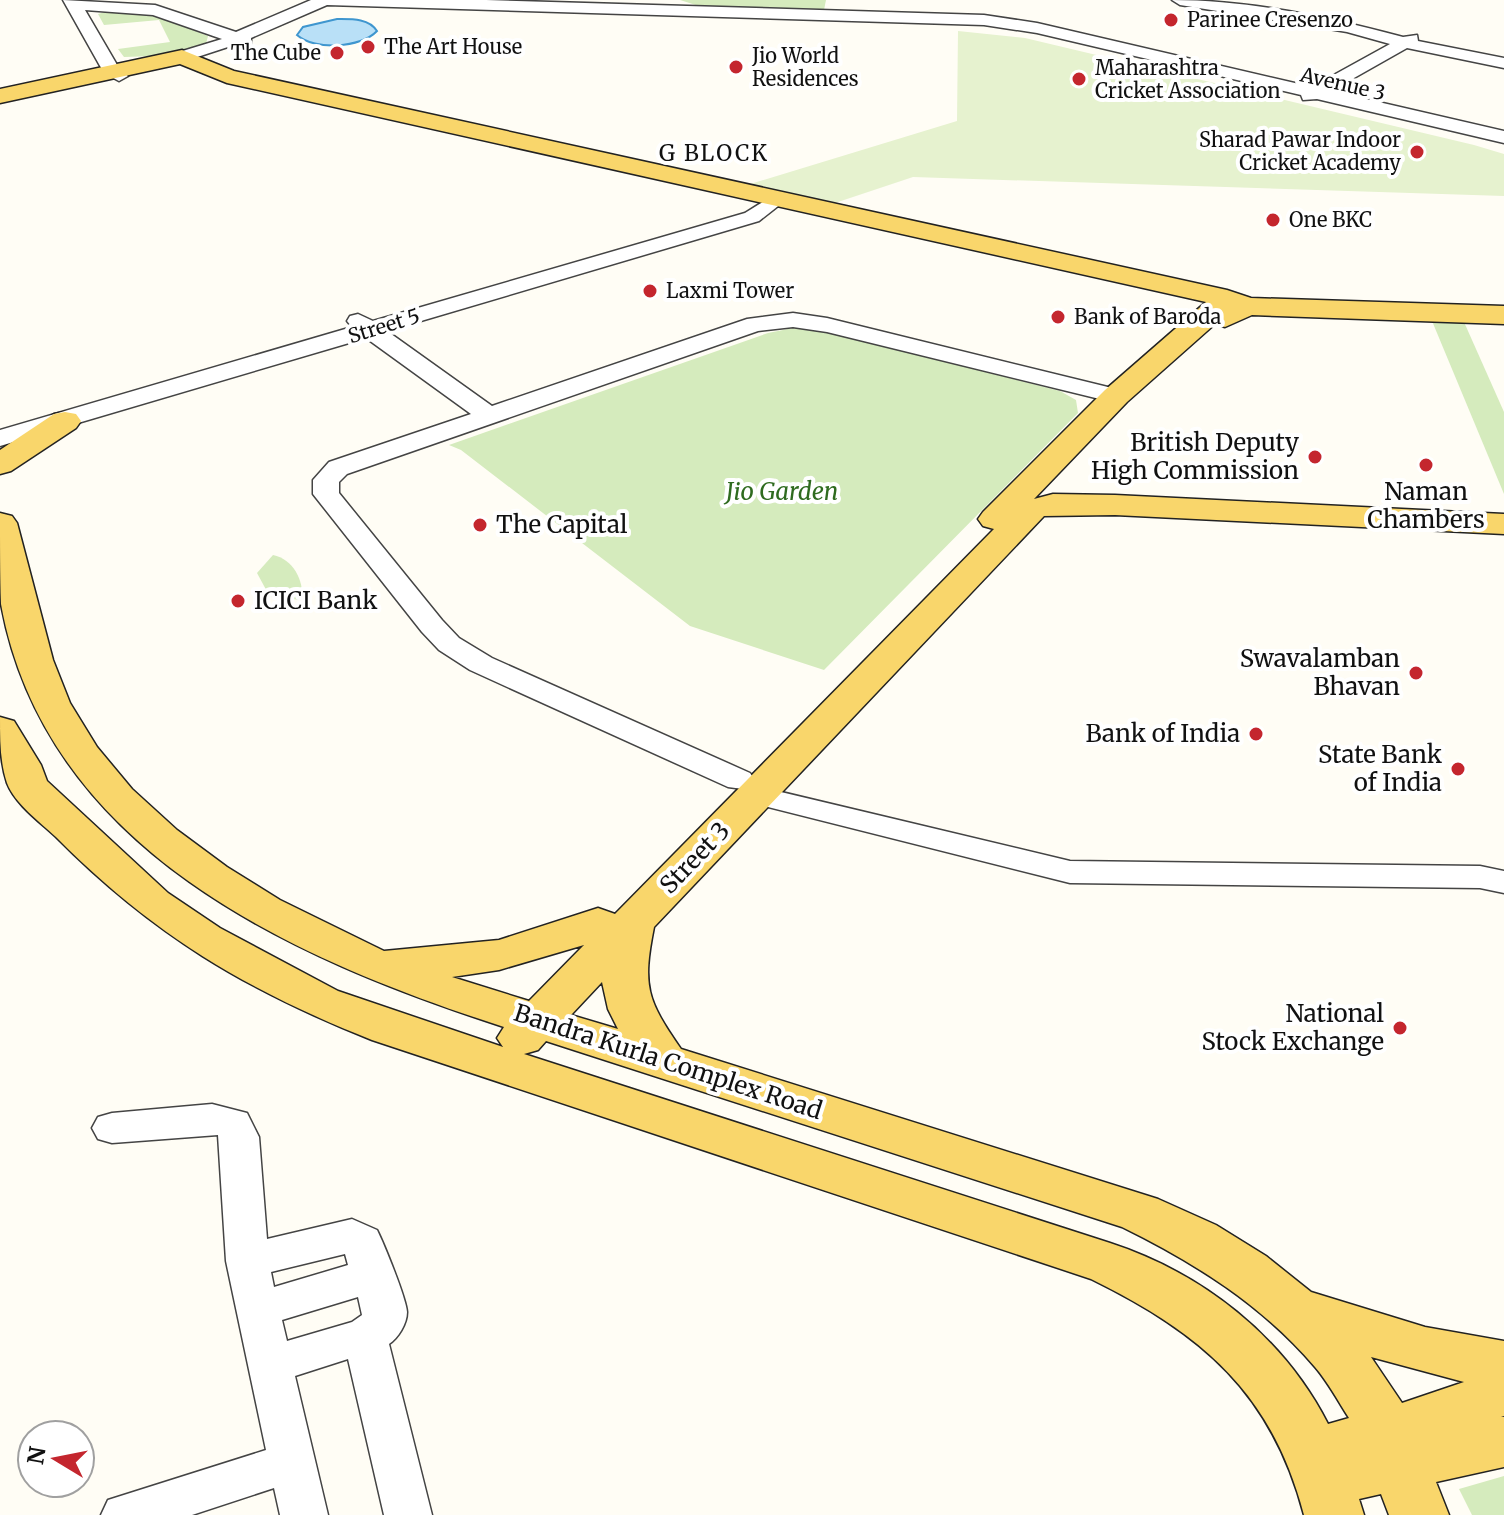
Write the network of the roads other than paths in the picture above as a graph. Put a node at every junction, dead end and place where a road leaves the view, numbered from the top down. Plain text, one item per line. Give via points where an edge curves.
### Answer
1 (1180, 0) edge
2 (72, 2) edge
3 (321, 3) edge
4 (655, 9) edge
5 (978, 16) edge
6 (1393, 38) junction
7 (241, 40) junction
8 (180, 60) junction
9 (1504, 61) edge
10 (116, 74) junction
11 (1304, 93) junction
12 (0, 98) edge
13 (1458, 129) junction
14 (1504, 137) edge
15 (1504, 146) edge
16 (762, 201) junction
17 (1237, 302) junction
18 (1504, 305) edge
19 (1504, 315) edge
20 (1205, 318) junction
21 (364, 326) junction
22 (1116, 396) junction
23 (487, 414) junction
24 (65, 421) junction
25 (0, 428) edge
26 (0, 438) edge
27 (0, 464) edge
28 (1115, 505) junction
29 (0, 523) edge
30 (1504, 524) edge
31 (0, 729) edge
32 (755, 785) junction
33 (1504, 864) edge
34 (1504, 882) edge
35 (616, 923) junction
36 (364, 963) junction
37 (525, 1016) junction
38 (486, 1058) junction
39 (663, 1059) junction
40 (112, 1128) dead end
41 (247, 1261) junction
42 (375, 1275) junction
43 (1291, 1307) junction
44 (259, 1309) junction
45 (365, 1336) junction
46 (1504, 1364) edge
47 (270, 1365) junction
48 (1504, 1392) edge
49 (1504, 1442) edge
50 (292, 1462) junction
51 (1402, 1471) edge
52 (1322, 1483) edge
53 (125, 1515) edge
54 (304, 1515) edge
55 (408, 1515) edge

1 - 6 street
2 - 7 street via 155,10
2 - 10 street
3 - 4 street, Avenue 3
3 - 7 street
4 - 5 street, Avenue 3
5 - 11 street, Avenue 3 via 1027,33
6 - 9 street
6 - 11 street
7 - 8 street
8 - 10 main road
8 - 16 main road via 227,76
10 - 12 main road
11 - 13 street, Avenue 3
13 - 14 street
13 - 15 street
16 - 17 main road
16 - 20 main road via 1174,300
16 - 21 street, Street 5 via 752,217
17 - 18 main road
17 - 19 main road
17 - 20 main road
17 - 28 main road via 1072,471 1069,481 1076,490
20 - 22 main road
21 - 23 street
21 - 24 street, Street 5
21 - 25 street, Street 5
22 - 23 street via 827,325 783,321 750,326
22 - 32 main road
23 - 32 street via 338,468 326,480 326,494 449,644 481,664
24 - 26 street, Street 5
24 - 27 main road
28 - 30 main road
28 - 32 main road via 1032,509
29 - 36 main road, Bandra Kurla Complex Road via 51,702 113,792 205,873 253,906
31 - 38 main road via 28,786 153,903 204,939 322,1002
32 - 33 street via 1071,852 1479,858
32 - 34 street via 1070,872 1480,877
32 - 35 main road
35 - 36 main road via 484,959
35 - 37 main road
35 - 39 main road via 625,958 623,990 636,1023
36 - 37 main road, Bandra Kurla Complex Road
37 - 38 main road
37 - 39 main road, Bandra Kurla Complex Road
38 - 52 main road via 1110,1264 1201,1314 1271,1381 1309,1442
39 - 43 main road, Bandra Kurla Complex Road via 1140,1213 1247,1271
40 - 41 street via 212,1119 233,1123 239,1137
41 - 42 street via 352,1236 362,1242
41 - 44 street
42 - 44 street
42 - 45 street via 385,1312 381,1326
43 - 46 main road via 1372,1335
43 - 51 main road, Bandra Kurla Complex Road via 1336,1352
44 - 47 street
45 - 47 street
45 - 55 street
47 - 50 street
48 - 51 main road
49 - 51 main road
50 - 53 street
50 - 54 street
51 - 52 main road

